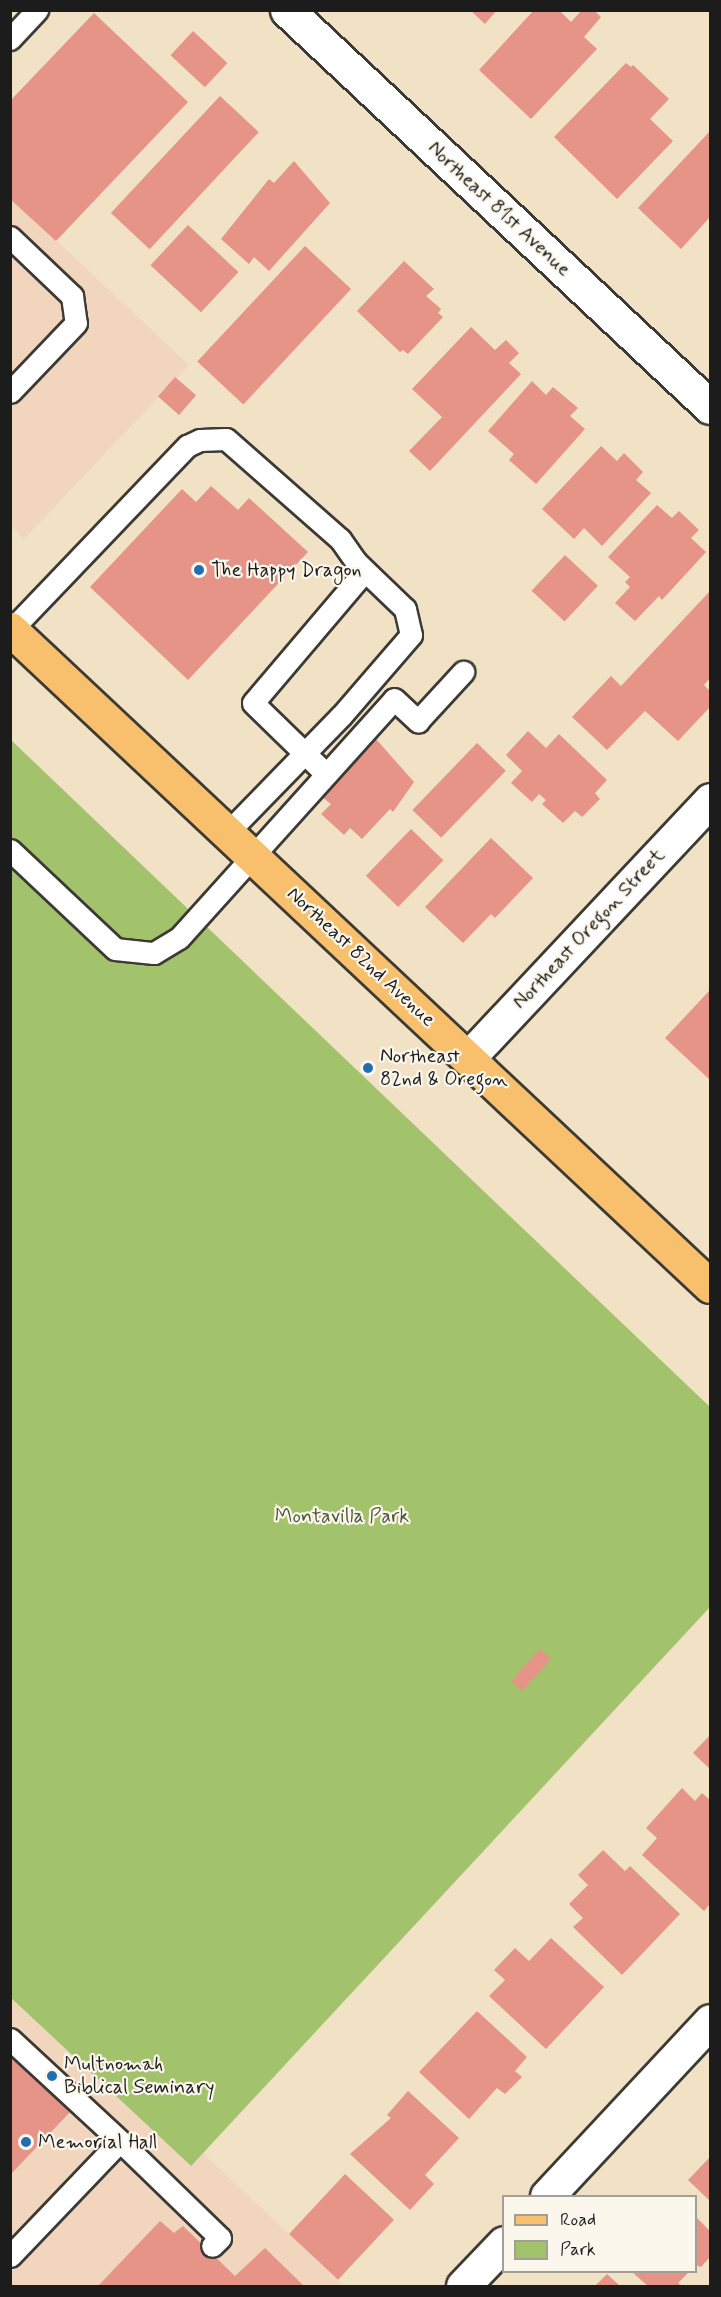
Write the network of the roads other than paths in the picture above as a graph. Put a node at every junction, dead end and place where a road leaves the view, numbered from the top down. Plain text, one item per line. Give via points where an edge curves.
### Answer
1 (37, 10) edge
2 (287, 10) edge
3 (10, 39) edge
4 (10, 237) edge
5 (10, 392) edge
6 (711, 407) edge
7 (356, 562) junction
8 (11, 630) edge
9 (463, 672) dead end
10 (305, 753) junction
11 (326, 774) junction
12 (711, 800) edge
13 (228, 832) junction
14 (10, 850) edge
15 (253, 855) junction
16 (468, 1058) junction
17 (711, 1286) edge
18 (711, 2021) edge
19 (10, 2039) edge
20 (120, 2142) junction
21 (548, 2195) edge
22 (502, 2245) edge
23 (212, 2246) dead end
24 (10, 2256) edge
25 (463, 2286) edge

1 - 3 lane
2 - 6 street, Northeast 81st Avenue
4 - 5 lane via 72,296 76,323
7 - 8 lane via 340,539 226,439 200,440 178,454
7 - 10 lane via 358,579 253,703
7 - 10 lane via 405,609 411,635
8 - 13 main road, Northeast 82nd Avenue
9 - 11 lane via 418,721 394,699
10 - 11 lane
10 - 13 lane
11 - 15 lane
12 - 16 street, Northeast Oregon Street
13 - 15 main road, Northeast 82nd Avenue
14 - 15 lane via 107,943 140,954 160,950 179,938
15 - 16 main road, Northeast 82nd Avenue
16 - 17 main road, Northeast 82nd Avenue
18 - 21 street
19 - 20 lane
20 - 23 lane via 220,2238
20 - 24 lane
22 - 25 street

